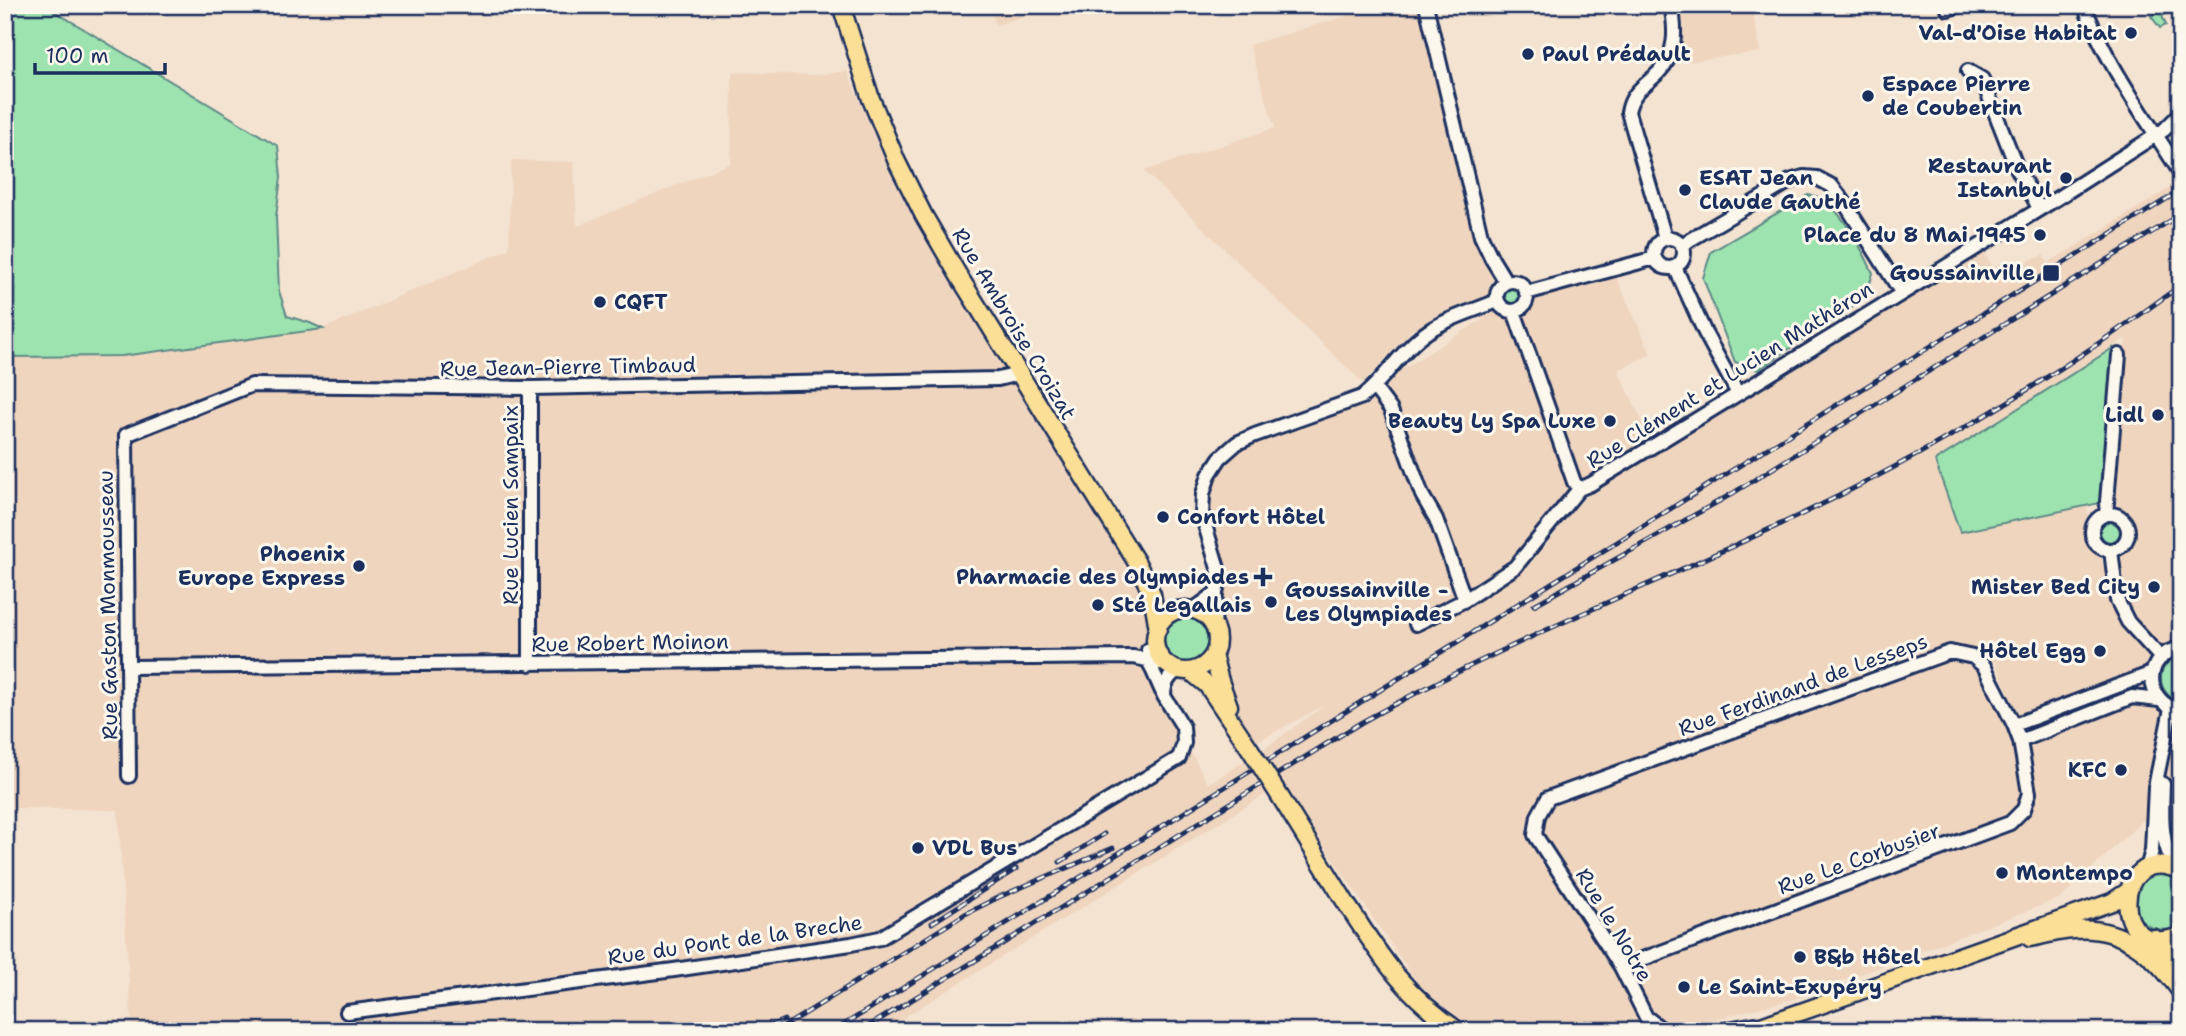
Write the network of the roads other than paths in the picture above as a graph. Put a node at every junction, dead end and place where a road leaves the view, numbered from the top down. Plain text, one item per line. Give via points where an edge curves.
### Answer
1 (841, 5) edge
2 (1426, 5) edge
3 (1671, 5) edge
4 (1961, 5) edge
5 (2084, 5) edge
6 (1948, 9) dead end
7 (1968, 72) dead end
8 (2179, 114) edge
9 (2145, 117) junction
10 (2155, 136) junction
11 (2181, 174) edge
12 (2039, 208) junction
13 (1665, 238) junction
14 (1683, 246) junction
15 (1655, 258) junction
16 (1675, 267) junction
17 (1506, 282) junction
18 (1901, 292) junction
19 (1526, 293) junction
20 (1497, 301) junction
21 (1514, 311) junction
22 (2119, 355) dead end
23 (1019, 374) junction
24 (1374, 387) junction
25 (530, 388) junction
26 (1738, 394) junction
27 (126, 435) joint
28 (1579, 489) junction
29 (2106, 514) junction
30 (2111, 550) junction
31 (1137, 563) junction
32 (1216, 593) junction
33 (1465, 600) junction
34 (1188, 610) junction
35 (1416, 624) dead end
36 (1214, 625) junction
37 (1152, 646) junction
38 (2181, 648) edge
39 (1213, 655) junction
40 (2161, 658) junction
41 (530, 664) junction
42 (128, 667) junction
43 (1178, 668) junction
44 (2152, 673) junction
45 (1164, 696) junction
46 (2083, 699) junction
47 (2159, 700) junction
48 (2176, 710) edge
49 (2089, 714) junction
50 (2014, 726) junction
51 (1241, 734) junction
52 (2020, 741) junction
53 (2164, 748) junction
54 (129, 776) dead end
55 (1535, 835) joint
56 (2147, 869) junction
57 (2179, 870) edge
58 (2127, 892) junction
59 (2075, 914) junction
60 (2129, 917) junction
61 (2181, 934) edge
62 (2154, 938) junction
63 (2181, 948) edge
64 (1976, 949) junction
65 (2181, 965) edge
66 (1621, 967) junction
67 (2181, 982) edge
68 (2181, 992) edge
69 (347, 1012) dead end
70 (1776, 1020) junction
71 (1459, 1031) edge
72 (1664, 1031) edge
73 (1717, 1031) edge
74 (1747, 1031) edge

1 - 23 main road, Rue Ambroise Croizat via 897,162 924,216
2 - 17 street via 1481,236
3 - 13 street via 1676,31 1673,48 1660,71 1633,95 1628,112
4 - 6 street
5 - 9 street via 2111,64
7 - 12 street via 1982,79 2017,168
8 - 9 street
8 - 10 street, Rue Clément et Lucien Mathéron
9 - 10 street
10 - 11 street
10 - 12 street, Rue Clément et Lucien Mathéron
12 - 18 street, Rue Clément et Lucien Mathéron
13 - 14 street via 1676,239
13 - 15 street via 1655,248
14 - 16 street via 1685,256
14 - 18 street via 1790,181 1817,178 1832,186 1844,202
15 - 16 street via 1661,266
15 - 19 street
16 - 26 street
17 - 19 street via 1516,282
17 - 20 street via 1497,290
18 - 26 street, Rue Clément et Lucien Mathéron
19 - 21 street via 1525,303
20 - 21 street
20 - 24 street via 1424,334
21 - 28 street
22 - 29 street
23 - 25 street, Rue Jean-Pierre Timbaud via 998,379
23 - 31 main road, Rue Ambroise Croizat
24 - 32 street via 1362,397 1237,443 1220,458 1203,494 1202,516 1220,575
24 - 33 street via 1391,410
25 - 27 street, Rue Jean-Pierre Timbaud via 251,385
25 - 41 street, Rue Lucien Sampaix
26 - 28 street, Rue Clément et Lucien Mathéron
27 - 42 street, Rue Gaston Monmousseau
28 - 33 street, Rue Clément et Lucien Mathéron via 1515,567
29 - 30 street via 2096,520 2092,537 2099,547
29 - 30 street via 2118,515 2128,529 2122,546
30 - 40 street via 2118,600 2128,622
31 - 34 main road via 1165,597
31 - 37 main road via 1152,594
32 - 34 street
32 - 36 street
33 - 35 street, Rue Clément et Lucien Mathéron
34 - 36 main road
34 - 37 main road via 1166,617
36 - 39 main road
37 - 41 street, Rue Robert Moinon via 1133,657
37 - 43 main road
37 - 45 street, Rue du Pont de la Breche
38 - 40 street
39 - 43 main road via 1204,666
39 - 51 main road
40 - 44 street
41 - 42 street, Rue Robert Moinon
42 - 54 street, Rue Gaston Monmousseau
43 - 45 street via 1166,684
43 - 51 main road via 1207,685
44 - 46 street
44 - 47 street
45 - 69 street, Rue du Pont de la Breche via 1183,727 1179,758 880,937 674,970
46 - 49 street
46 - 50 street
47 - 48 street
47 - 49 street via 2132,698
48 - 53 street
49 - 52 street
50 - 52 street, Rue Le Corbusier
50 - 55 street, Rue Ferdinand de Lesseps via 1984,666 1973,657 1950,652 1548,797
51 - 71 main road, bridge via 1392,972 1428,1009
52 - 66 street, Rue Le Corbusier via 2029,793 2024,809 2011,823
53 - 56 street
53 - 57 street via 2164,838
55 - 66 street, Rue le Notre
56 - 57 main road via 2165,866
56 - 58 main road
58 - 59 main road
58 - 60 main road
59 - 60 main road
59 - 64 main road
60 - 62 main road via 2139,931
61 - 62 main road
62 - 67 main road
63 - 65 main road
64 - 68 main road via 2072,930 2112,933 2154,958
64 - 70 main road
66 - 72 street, Rue le Notre via 1646,1017
70 - 73 street
70 - 74 main road

